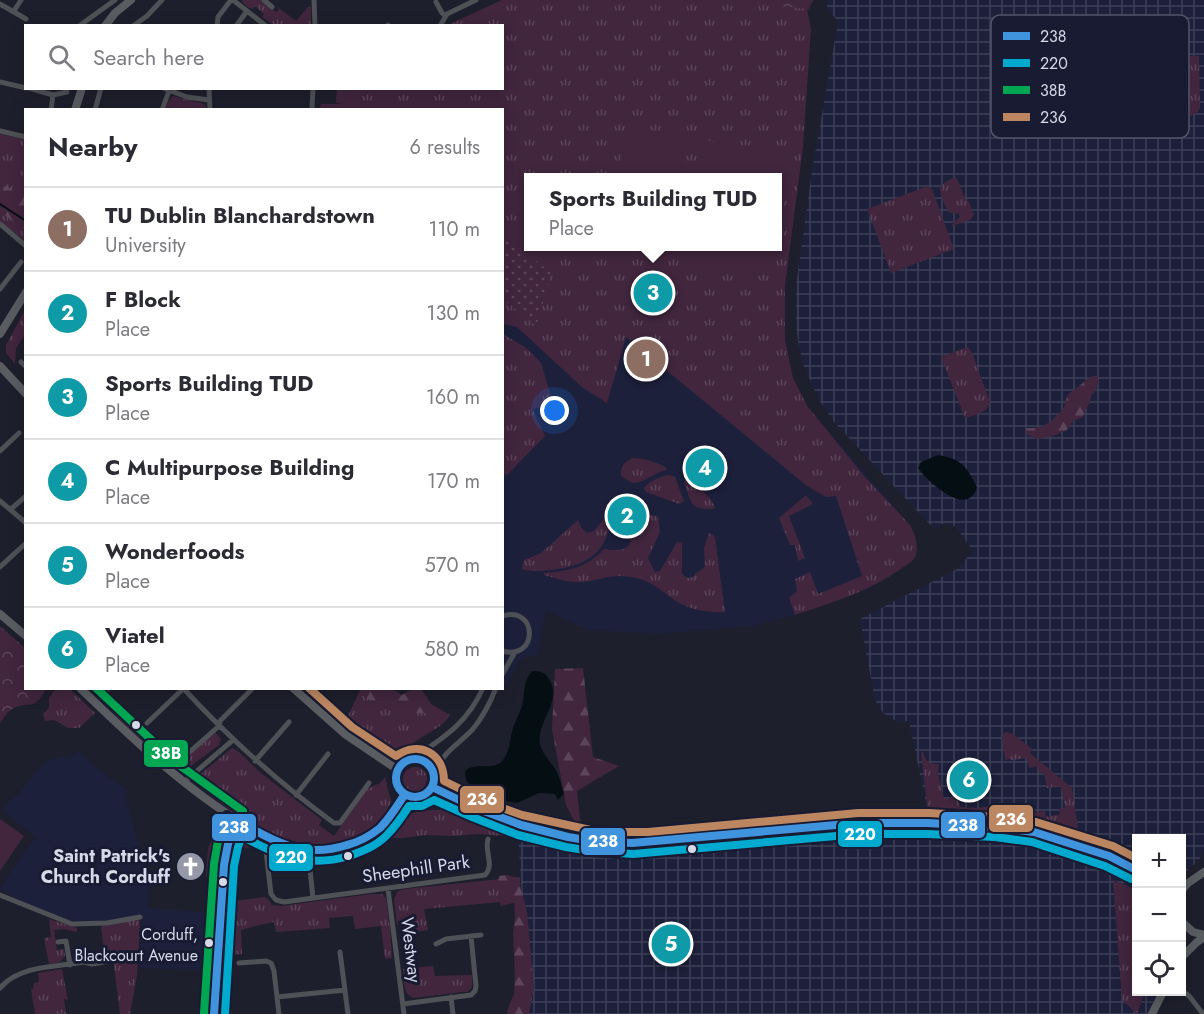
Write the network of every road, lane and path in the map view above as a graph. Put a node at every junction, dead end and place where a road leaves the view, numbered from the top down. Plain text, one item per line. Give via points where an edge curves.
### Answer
1 (21, 0) edge
2 (115, 0) edge
3 (131, 0) edge
4 (162, 0) edge
5 (264, 0) edge
6 (314, 0) edge
7 (476, 0) edge
8 (235, 1) edge
9 (436, 2) edge
10 (0, 4) edge
11 (272, 7) dead end
12 (14, 11) junction
13 (247, 11) junction
14 (446, 16) junction
15 (26, 19) dead end
16 (82, 24) edge
17 (107, 24) edge
18 (136, 24) edge
19 (217, 24) edge
20 (237, 24) edge
21 (263, 24) edge
22 (315, 24) edge
23 (441, 24) edge
24 (0, 82) edge
25 (24, 87) edge
26 (34, 90) edge
27 (81, 90) edge
28 (100, 90) edge
29 (166, 90) edge
30 (209, 90) edge
31 (313, 90) edge
32 (67, 92) dead end
33 (53, 95) junction
34 (209, 100) junction
35 (51, 108) edge
36 (76, 108) edge
37 (96, 108) edge
38 (162, 108) edge
39 (210, 108) edge
40 (312, 108) dead end
41 (0, 131) edge
42 (24, 137) edge
43 (0, 224) edge
44 (24, 244) edge
45 (21, 262) dead end
46 (0, 289) edge
47 (24, 295) edge
48 (0, 334) edge
49 (21, 362) dead end
50 (24, 365) edge
51 (0, 366) edge
52 (24, 392) edge
53 (19, 434) dead end
54 (0, 451) edge
55 (24, 498) edge
56 (0, 501) edge
57 (11, 509) junction
58 (24, 521) edge
59 (24, 545) edge
60 (0, 567) edge
61 (0, 614) edge
62 (504, 616) edge
63 (24, 634) edge
64 (504, 651) edge
65 (515, 652) junction
66 (504, 671) edge
67 (82, 690) edge
68 (183, 690) edge
69 (185, 690) edge
70 (251, 690) edge
71 (295, 690) edge
72 (482, 690) edge
73 (495, 690) edge
74 (289, 722) dead end
75 (147, 723) dead end
76 (219, 726) junction
77 (233, 740) junction
78 (328, 754) dead end
79 (412, 759) junction
80 (255, 760) junction
81 (176, 764) dead end
82 (398, 770) junction
83 (434, 775) junction
84 (184, 782) junction
85 (369, 783) dead end
86 (432, 787) junction
87 (405, 794) junction
88 (296, 795) junction
89 (237, 820) junction
90 (488, 839) dead end
91 (266, 851) dead end
92 (308, 851) junction
93 (1132, 868) edge
94 (1204, 872) edge
95 (1204, 877) edge
96 (1188, 882) edge
97 (388, 889) junction
98 (0, 895) edge
99 (314, 898) junction
100 (140, 917) dead end
101 (1186, 927) edge
102 (481, 935) dead end
103 (471, 936) junction
104 (1204, 936) edge
105 (58, 942) dead end
106 (436, 944) dead end
107 (340, 952) dead end
108 (1186, 953) edge
109 (104, 962) dead end
110 (239, 963) dead end
111 (70, 964) junction
112 (0, 988) edge
113 (345, 990) junction
114 (1186, 994) edge
115 (1161, 996) edge
116 (277, 997) junction
117 (451, 997) junction
118 (403, 1004) junction
119 (214, 1014) edge
120 (279, 1014) edge
121 (348, 1014) edge
122 (404, 1014) edge
123 (453, 1014) edge
124 (1152, 1014) edge
125 (1203, 1014) edge

1 - 12 street
2 - 16 street
3 - 17 main road
4 - 18 street
5 - 11 street
6 - 22 street
7 - 14 street
8 - 13 street
8 - 19 street via 218,17
9 - 14 street
10 - 12 street
12 - 15 street
13 - 20 street
13 - 21 street
14 - 23 street
24 - 25 street
26 - 33 street
27 - 36 main road
28 - 37 street
29 - 34 street
29 - 38 street
30 - 34 street
31 - 40 street
32 - 33 street
33 - 35 street
34 - 39 street
41 - 42 street
43 - 44 street
45 - 46 street
47 - 48 main road
49 - 50 street
51 - 52 main road
53 - 54 street
55 - 57 street
56 - 57 street
57 - 58 street
59 - 60 street
61 - 63 main road
62 - 65 street via 516,614 529,626 528,643
64 - 65 street
65 - 66 street
67 - 84 main road
68 - 75 street
69 - 76 street
70 - 76 street
71 - 82 main road via 353,740
72 - 79 street via 453,731
73 - 83 street via 478,722 442,758
74 - 80 street
76 - 77 street
76 - 81 street
77 - 80 street
77 - 84 street
78 - 88 street
79 - 82 main road
79 - 83 main road via 424,761
80 - 88 street
82 - 87 main road via 397,783
83 - 86 main road
84 - 89 main road
85 - 88 street via 340,823 334,823
86 - 87 main road via 422,796
86 - 93 main road via 519,825 593,841 649,842 859,823 928,823 1034,832 1087,848
87 - 92 main road via 383,824 364,839 336,849
89 - 92 main road via 281,844
89 - 119 main road via 224,865
90 - 97 street, Sheephill Park via 490,866 485,875
91 - 99 street, Sheephill Park via 274,898 284,902
92 - 99 street
94 - 96 main road
95 - 96 main road
97 - 99 street, Sheephill Park
97 - 118 street, Westway
98 - 100 street via 72,924
101 - 104 main road
102 - 103 street
103 - 106 street
103 - 117 street via 475,991
104 - 108 main road
105 - 111 street via 66,941
107 - 113 street
109 - 111 street
110 - 116 street via 271,963
111 - 112 street via 23,972
113 - 116 street
113 - 121 street
114 - 125 street
115 - 124 main road
116 - 120 street
117 - 118 street
117 - 123 street
118 - 122 street, Westway

